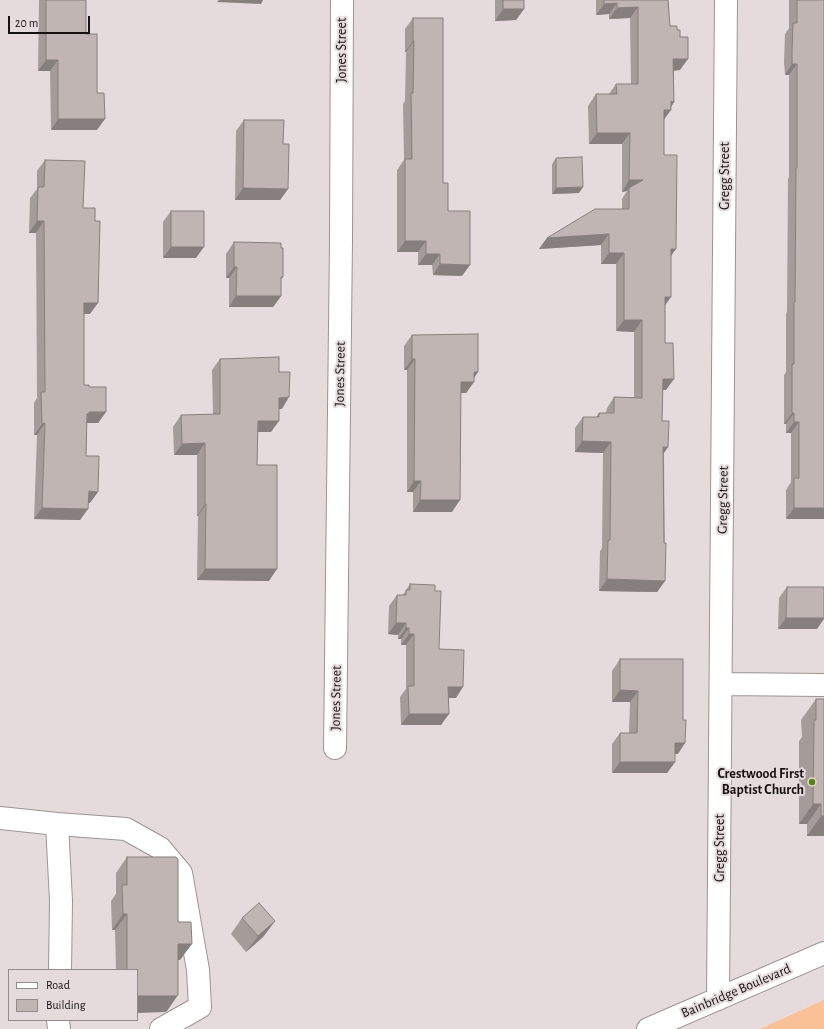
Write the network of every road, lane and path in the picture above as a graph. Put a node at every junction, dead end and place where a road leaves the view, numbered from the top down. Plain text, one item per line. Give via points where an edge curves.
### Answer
1 (342, 0) edge
2 (726, 0) edge
3 (721, 684) junction
4 (824, 685) edge
5 (336, 748) dead end
6 (0, 818) edge
7 (58, 824) junction
8 (824, 953) edge
9 (60, 969) edge
10 (718, 999) junction
11 (160, 1029) edge
12 (648, 1029) edge

1 - 5 street, Jones Street
2 - 3 street, Gregg Street
3 - 4 street
3 - 10 street, Gregg Street
6 - 7 street
7 - 9 street via 62,901
7 - 11 street via 126,829 160,848 181,873 198,970 200,1007
8 - 10 street, Bainbridge Boulevard
10 - 12 street, Bainbridge Boulevard

